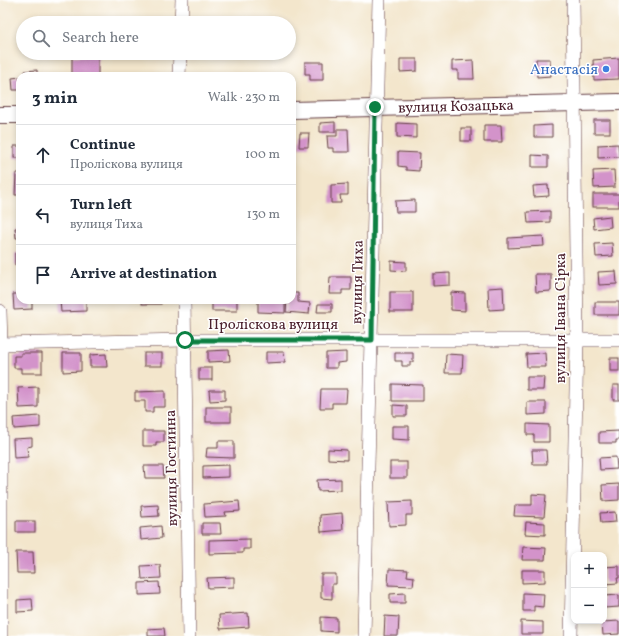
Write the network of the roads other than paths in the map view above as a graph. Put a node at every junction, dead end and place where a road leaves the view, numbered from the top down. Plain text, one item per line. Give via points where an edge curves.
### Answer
1 (182, 0) edge
2 (378, 0) edge
3 (573, 0) edge
4 (181, 16) edge
5 (180, 60) edge
6 (179, 72) edge
7 (619, 102) edge
8 (574, 103) junction
9 (375, 107) junction
10 (296, 110) edge
11 (16, 115) edge
12 (0, 116) edge
13 (184, 304) edge
14 (0, 311) edge
15 (185, 340) junction
16 (372, 340) junction
17 (577, 340) junction
18 (619, 340) edge
19 (1, 344) edge
20 (1, 636) edge
21 (189, 636) edge
22 (364, 636) edge
23 (571, 636) edge

1 - 4 street
2 - 9 street, вулиця Тиха
3 - 8 street, вулиця Івана Сірка
5 - 6 street
7 - 8 street, вулиця Козацька
8 - 9 street, вулиця Козацька
8 - 17 street, вулиця Івана Сірка
9 - 10 street, вулиця Козацька
9 - 16 street, вулиця Тиха
11 - 12 street
13 - 15 street, вулиця Гостинна
14 - 19 street
15 - 16 street, Проліскова вулиця
15 - 19 street, Проліскова вулиця
15 - 21 street, вулиця Гостинна
16 - 17 street, Проліскова вулиця
16 - 22 street, вулиця Тиха
17 - 18 street, Проліскова вулиця
17 - 23 street, вулиця Івана Сірка
19 - 20 street

